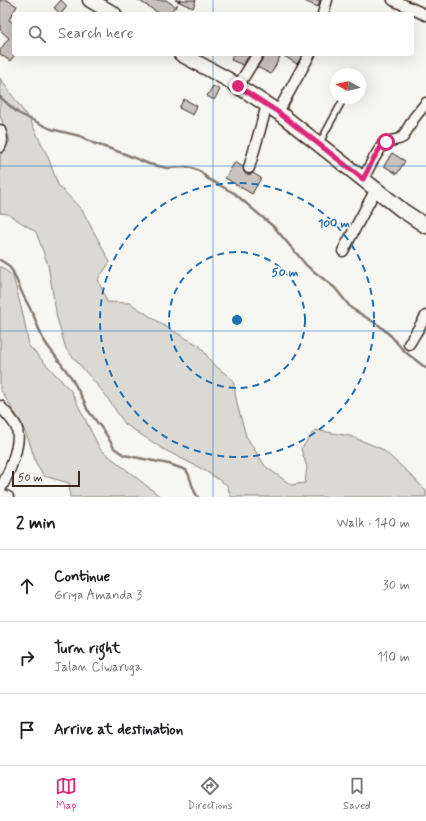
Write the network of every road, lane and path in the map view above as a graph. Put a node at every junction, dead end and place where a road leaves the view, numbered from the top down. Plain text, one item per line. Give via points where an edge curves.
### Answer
1 (90, 0) edge
2 (180, 0) edge
3 (327, 0) edge
4 (393, 0) edge
5 (111, 12) edge
6 (173, 12) edge
7 (324, 12) edge
8 (426, 15) edge
9 (185, 56) edge
10 (257, 56) edge
11 (309, 56) edge
12 (238, 86) junction
13 (426, 103) edge
14 (341, 104) edge
15 (273, 109) junction
16 (0, 130) edge
17 (319, 144) junction
18 (0, 147) edge
19 (249, 168) dead end
20 (363, 179) junction
21 (376, 189) junction
22 (426, 226) edge
23 (343, 251) dead end
24 (426, 316) edge
25 (409, 344) dead end
26 (0, 406) edge
27 (0, 490) edge
28 (0, 494) edge
29 (8, 497) edge

1 - 5 street
2 - 6 path
3 - 7 street
4 - 8 street
9 - 12 street
10 - 12 street
11 - 15 street
12 - 15 street
13 - 20 street via 403,137 383,144
14 - 17 lane
15 - 17 street
15 - 19 street
16 - 18 street
17 - 20 street
20 - 21 street
21 - 22 street
21 - 23 street
24 - 25 street
26 - 27 street via 18,433 7,476
28 - 29 street

